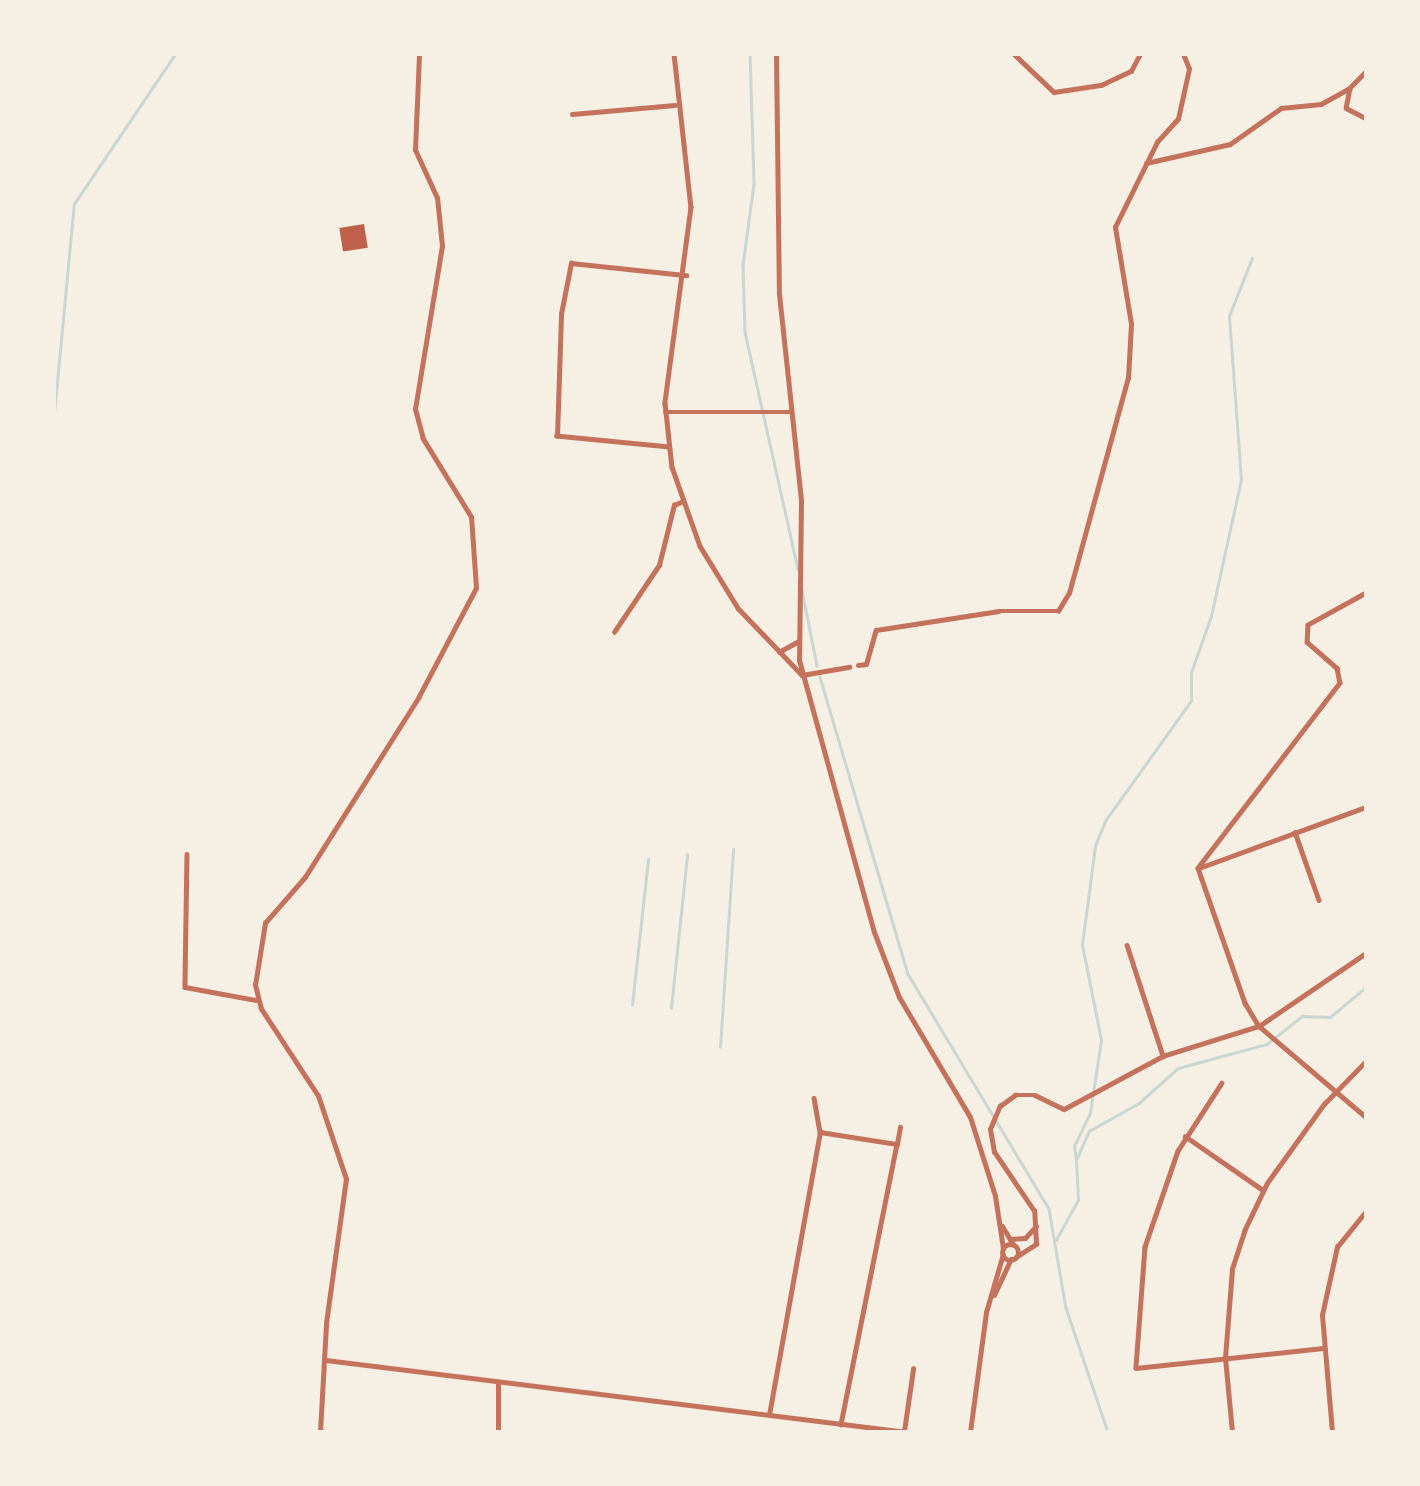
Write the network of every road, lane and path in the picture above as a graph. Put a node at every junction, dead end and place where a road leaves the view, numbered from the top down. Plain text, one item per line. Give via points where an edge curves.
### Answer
1 (419, 54) edge
2 (674, 54) edge
3 (776, 54) edge
4 (1014, 54) edge
5 (1140, 54) edge
6 (1184, 54) edge
7 (1366, 72) edge
8 (1350, 88) junction
9 (676, 105) junction
10 (572, 114) dead end
11 (1366, 117) edge
12 (1146, 163) junction
13 (686, 275) junction
14 (665, 412) junction
15 (793, 412) junction
16 (668, 447) junction
17 (683, 500) junction
18 (1366, 593) edge
19 (614, 632) dead end
20 (797, 642) junction
21 (779, 652) junction
22 (858, 666) dead end
23 (849, 667) dead end
24 (802, 676) junction
25 (1366, 807) edge
26 (1295, 832) junction
27 (187, 854) dead end
28 (1198, 868) junction
29 (1319, 900) dead end
30 (1126, 946) dead end
31 (1366, 953) edge
32 (256, 1000) junction
33 (1259, 1026) junction
34 (1163, 1056) junction
35 (1366, 1061) edge
36 (1222, 1083) dead end
37 (1336, 1091) junction
38 (814, 1098) dead end
39 (1366, 1117) edge
40 (901, 1127) dead end
41 (820, 1132) junction
42 (1185, 1136) junction
43 (897, 1144) junction
44 (1263, 1190) junction
45 (1366, 1212) edge
46 (1001, 1224) junction
47 (1036, 1225) junction
48 (1011, 1241) junction
49 (1003, 1251) junction
50 (1014, 1258) junction
51 (988, 1307) junction
52 (1323, 1348) junction
53 (1225, 1358) junction
54 (326, 1360) junction
55 (913, 1369) dead end
56 (498, 1382) junction
57 (769, 1415) junction
58 (841, 1424) junction
59 (320, 1432) edge
60 (498, 1432) edge
61 (906, 1432) edge
62 (970, 1432) edge
63 (1232, 1432) edge
64 (1332, 1432) edge

1 - 32 street via 415,150 437,198 442,246 415,409 423,439 471,517 476,588 418,698 305,877 265,923
2 - 9 street
3 - 15 street via 778,286
4 - 5 street via 1054,92 1131,71
6 - 12 street via 1189,69 1178,119
7 - 8 street
8 - 11 street via 1346,108
8 - 12 street via 1321,104 1281,108 1230,144
9 - 10 street
9 - 13 street via 691,191
12 - 22 street via 1113,239 1132,324 1128,378 1069,593 1058,611 999,611 876,630 866,664
13 - 14 street
13 - 16 street via 570,263 562,305 557,436
14 - 15 street
14 - 16 street
15 - 20 street via 800,500
16 - 17 street
17 - 19 street via 674,505 659,565
17 - 21 street via 727,595
18 - 28 street via 1308,625 1307,642 1337,668 1340,683
20 - 21 street
20 - 24 street
21 - 24 street
23 - 24 street
24 - 46 street via 874,933 899,997 956,1083
25 - 26 street
26 - 28 street
26 - 29 street
27 - 32 street via 185,987
28 - 33 street via 1245,1003
30 - 34 street
31 - 33 street
32 - 54 street via 318,1096 346,1179
33 - 34 street
33 - 37 street
34 - 47 street via 1064,1109 1035,1096 1014,1095 1000,1106 990,1129 994,1152 1034,1211
35 - 37 street
36 - 42 street
37 - 39 street
37 - 44 street
38 - 41 street
40 - 43 street
41 - 43 street
41 - 57 street
42 - 44 street
42 - 53 street via 1145,1247 1136,1368
43 - 58 street
44 - 53 street via 1232,1269
45 - 52 street via 1337,1247 1322,1315
46 - 48 street
46 - 49 street
47 - 48 street via 1025,1238
47 - 50 street via 1036,1244
48 - 49 street
48 - 50 street
49 - 50 street
49 - 51 street
50 - 51 street
51 - 62 street
52 - 53 street
52 - 64 street
53 - 63 street
54 - 56 street
54 - 59 street
55 - 61 street
56 - 57 street
56 - 60 street
57 - 58 street
58 - 61 street

